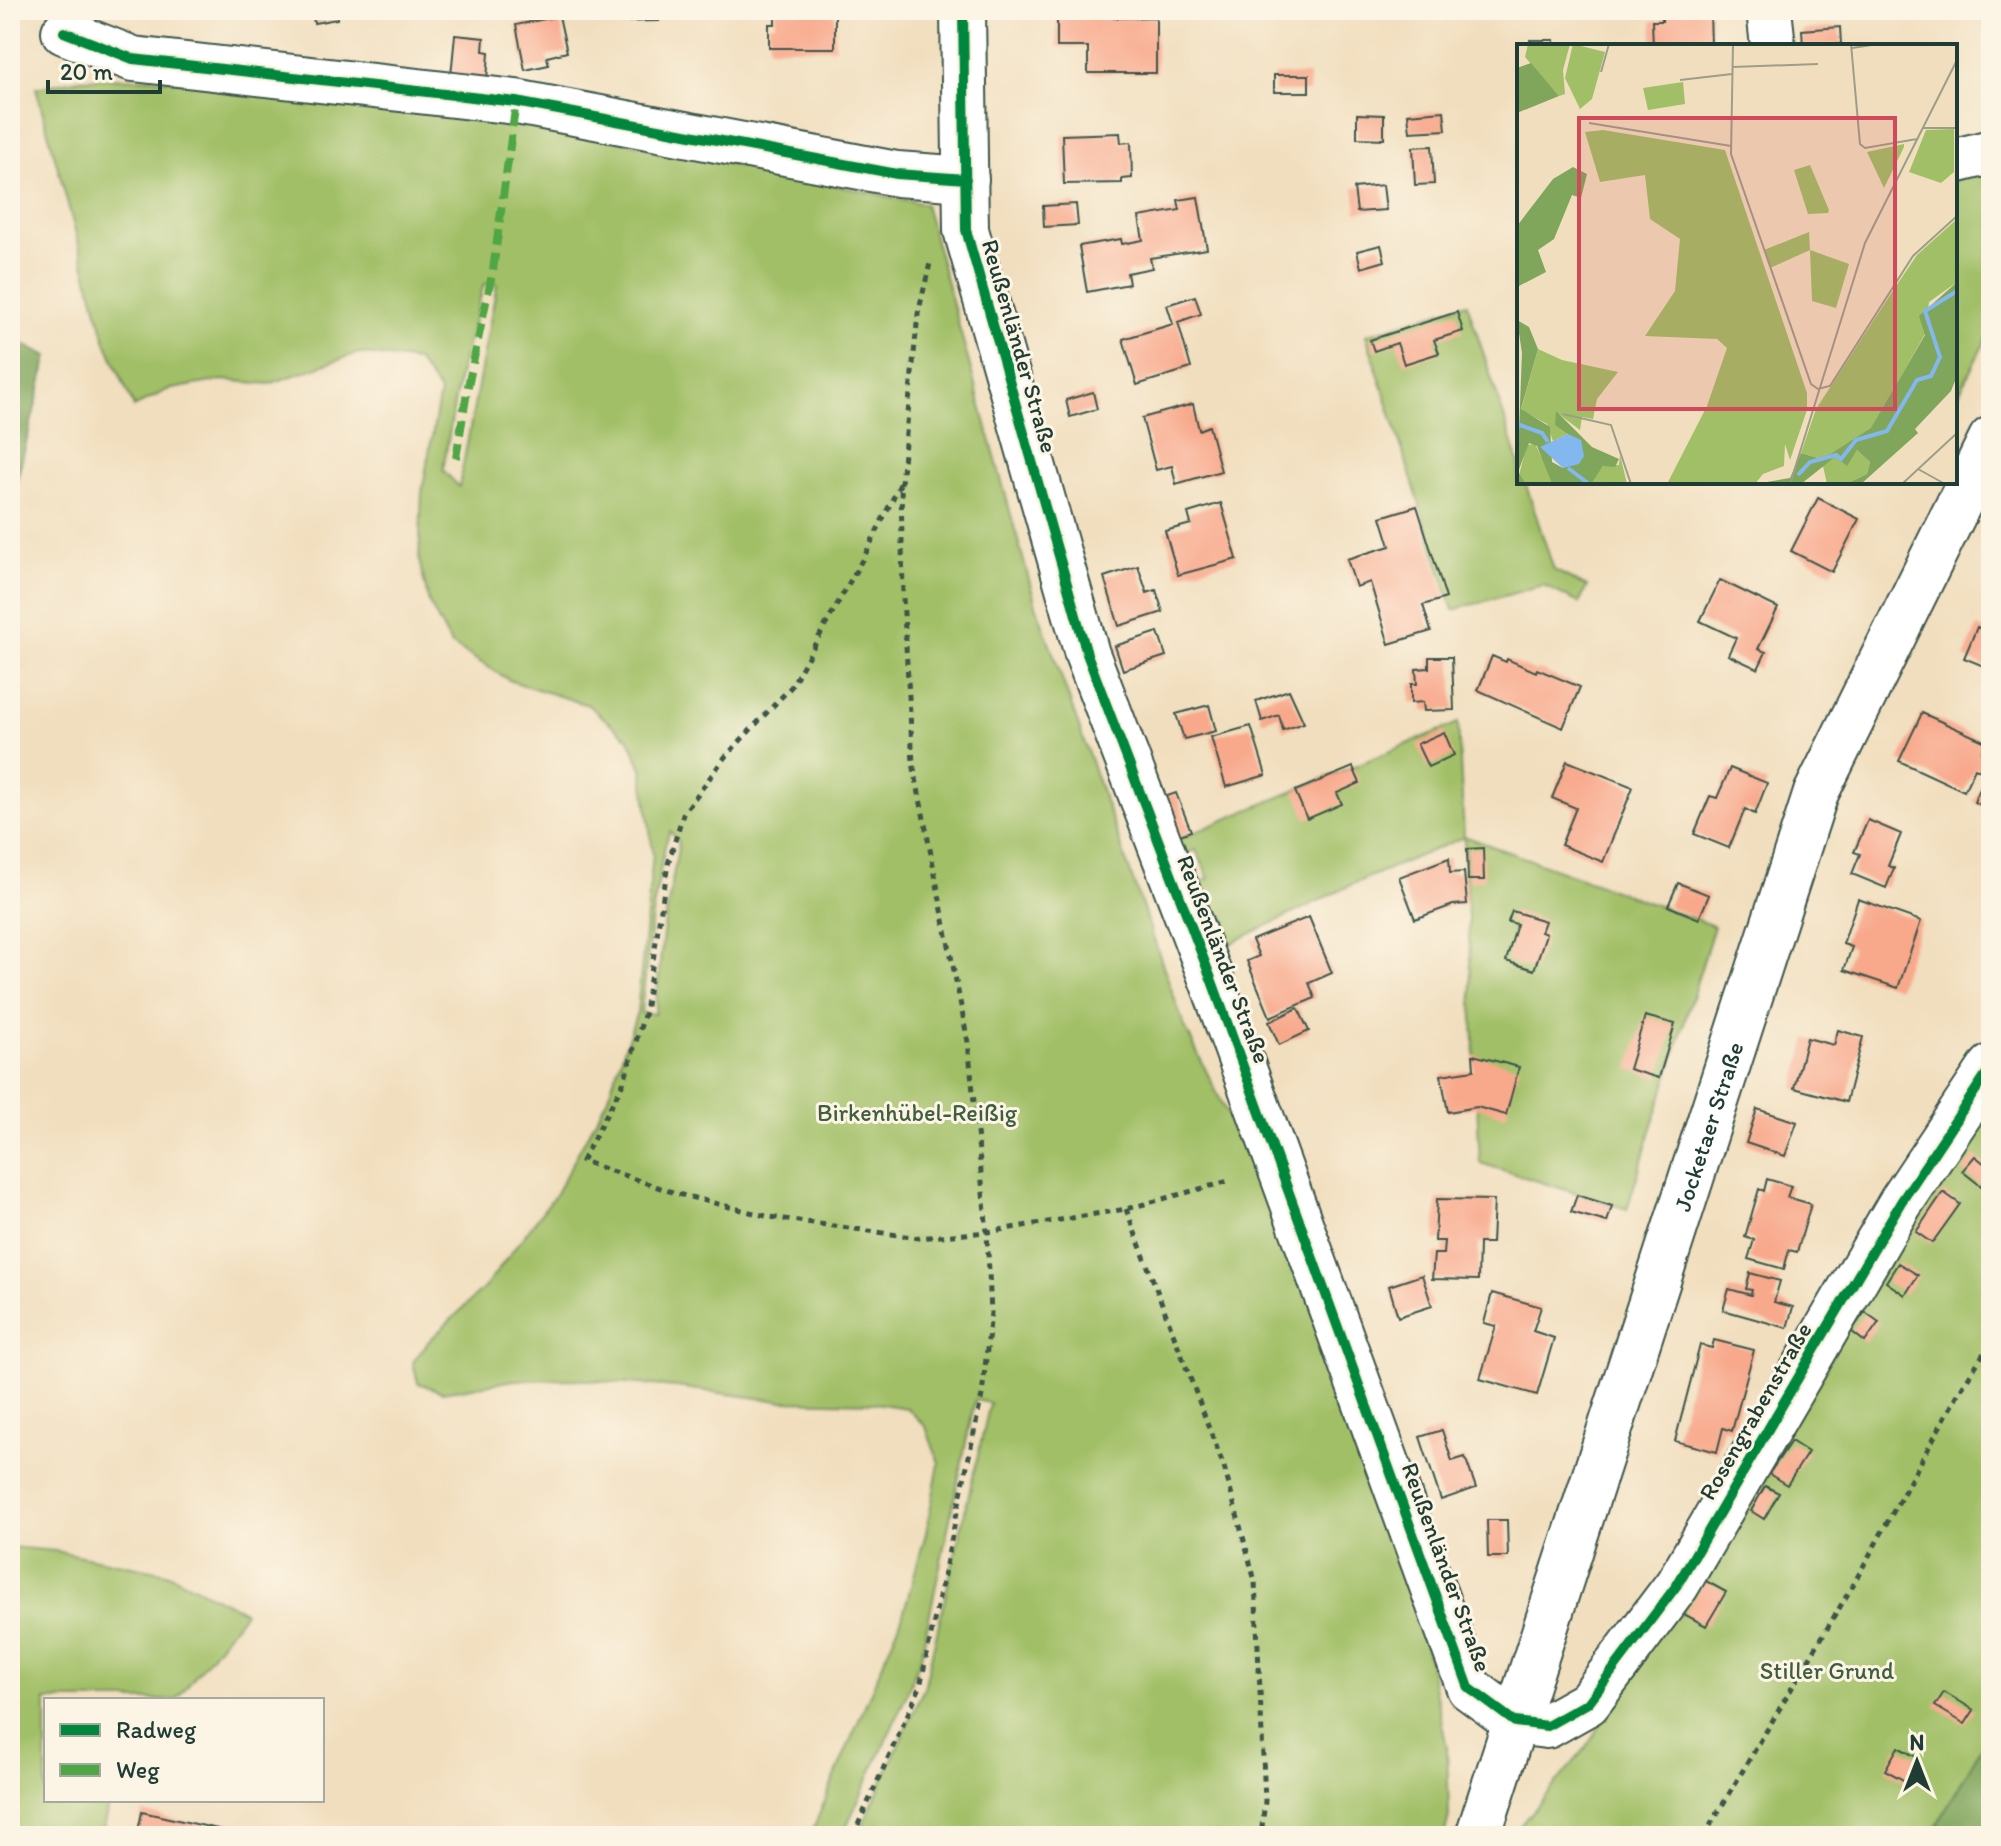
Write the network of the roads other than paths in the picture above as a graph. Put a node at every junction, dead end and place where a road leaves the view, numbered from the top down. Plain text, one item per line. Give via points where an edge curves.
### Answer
1 (963, 10) edge
2 (1769, 10) edge
3 (64, 32) dead end
4 (1773, 44) edge
5 (1991, 152) edge
6 (1957, 160) edge
7 (966, 179) junction
8 (1991, 439) edge
9 (1991, 1067) edge
10 (1515, 1722) junction
11 (1478, 1836) edge

1 - 7 street, Reußenländer Straße
2 - 4 street
3 - 7 street via 133,59 516,102 897,174
5 - 6 street
7 - 10 street, Reußenländer Straße via 966,230 1087,654 1469,1688
8 - 10 street, Jocketaer Straße via 1816,793
9 - 10 street, Rosengrabenstraße via 1901,1202 1677,1585 1588,1703 1547,1726
10 - 11 street, Jocketaer Straße

